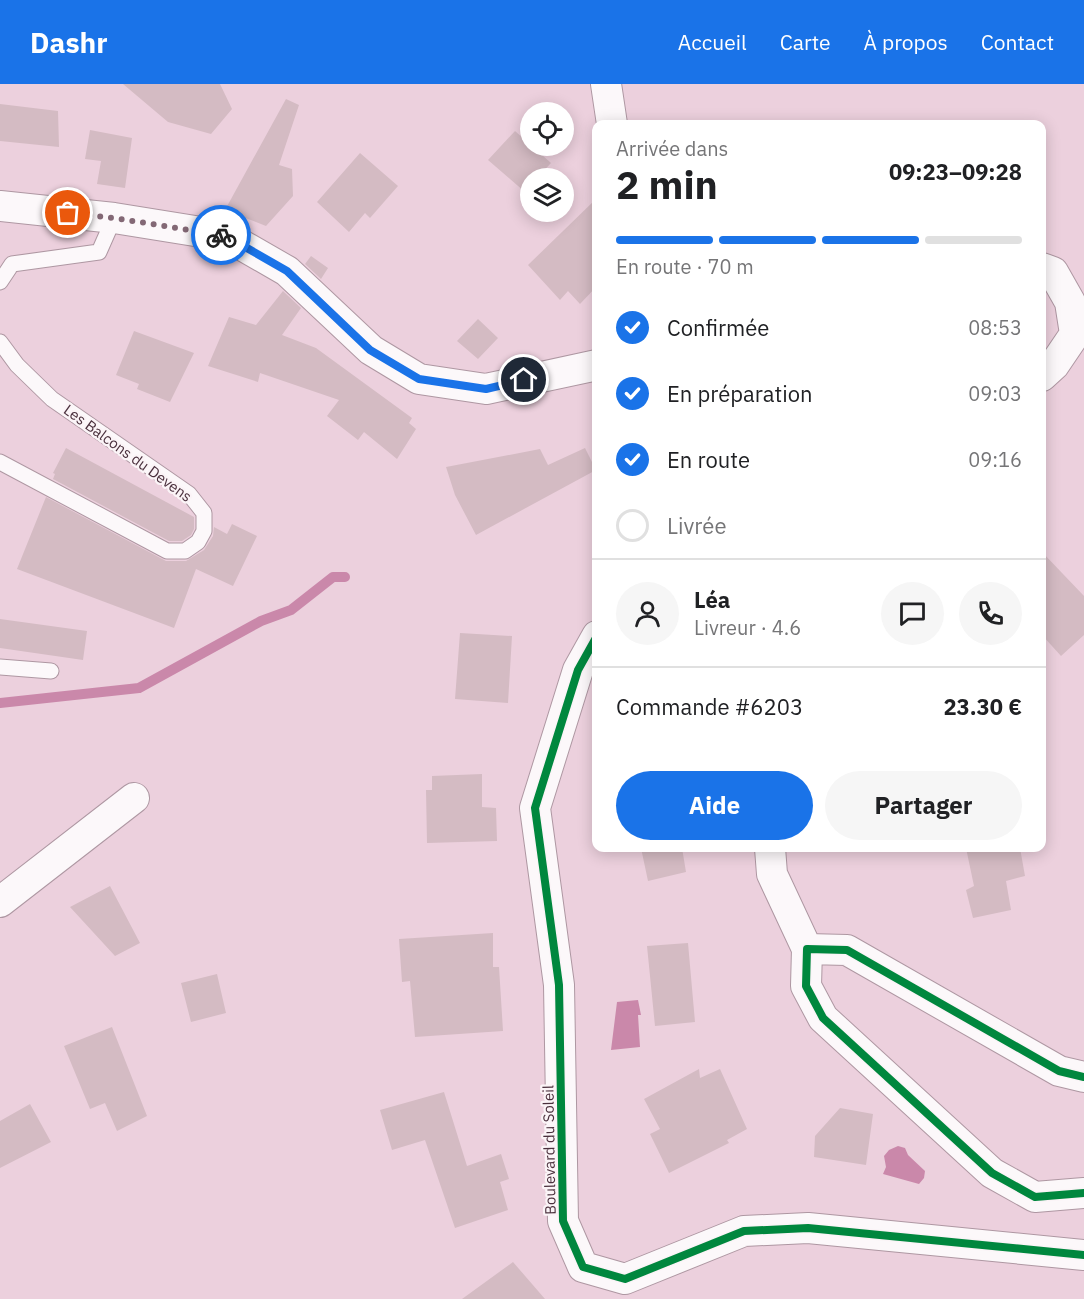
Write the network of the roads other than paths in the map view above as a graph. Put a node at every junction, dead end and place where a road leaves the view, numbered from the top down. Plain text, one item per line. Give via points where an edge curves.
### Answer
1 (606, 84) edge
2 (611, 120) edge
3 (0, 206) edge
4 (114, 218) junction
5 (1046, 269) edge
6 (0, 282) edge
7 (0, 342) edge
8 (592, 366) edge
9 (1046, 372) edge
10 (0, 462) edge
11 (592, 645) edge
12 (0, 667) edge
13 (51, 671) dead end
14 (134, 798) dead end
15 (770, 852) edge
16 (0, 902) edge
17 (807, 949) junction
18 (1084, 1077) edge
19 (1084, 1194) edge
20 (1084, 1255) edge

1 - 2 street
3 - 4 street
4 - 6 lane via 99,252 12,264
4 - 8 street via 226,236 287,271 370,350 419,379 486,389
5 - 9 street via 1053,272 1070,302 1075,334
7 - 10 lane, Les Balcons du Devens via 16,365 52,399 189,494 204,513 204,531 198,542 185,551 167,551
11 - 20 street, Boulevard du Soleil via 578,670 535,808 559,985 563,1221 583,1267 625,1279 744,1231 808,1228
12 - 13 lane
14 - 16 street
15 - 17 street via 771,874
17 - 18 street via 847,950 1059,1071
17 - 19 street via 806,986 823,1018 992,1173 1035,1197

